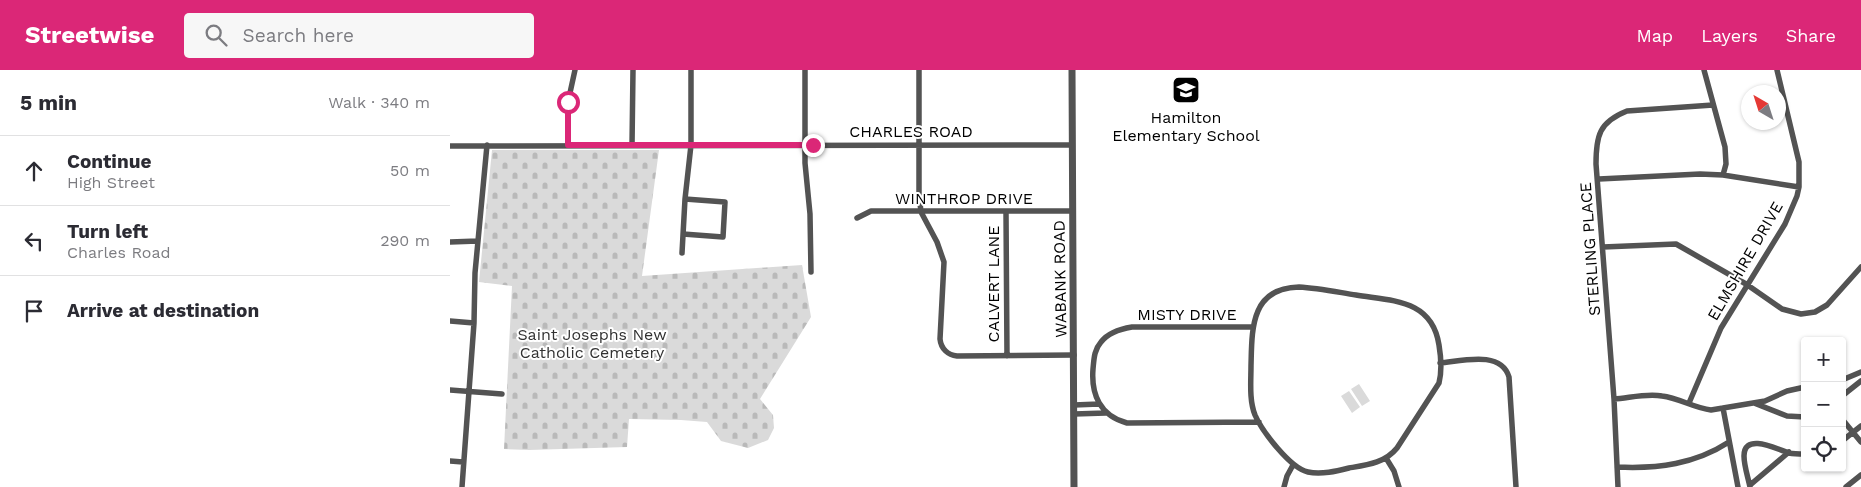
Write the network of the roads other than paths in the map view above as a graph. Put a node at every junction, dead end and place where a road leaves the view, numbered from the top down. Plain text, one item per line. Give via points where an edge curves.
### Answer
1 (575, 70) edge
2 (632, 70) edge
3 (691, 70) edge
4 (804, 70) edge
5 (919, 70) edge
6 (1072, 70) edge
7 (1704, 70) edge
8 (1777, 70) edge
9 (1713, 105) junction
10 (487, 145) junction
11 (568, 145) junction
12 (691, 145) junction
13 (804, 145) junction
14 (1072, 145) junction
15 (450, 146) edge
16 (632, 146) junction
17 (919, 146) junction
18 (1723, 176) junction
19 (1599, 180) junction
20 (1800, 187) junction
21 (685, 198) junction
22 (1073, 211) junction
23 (921, 212) junction
24 (1006, 212) junction
25 (857, 218) dead end
26 (683, 234) junction
27 (478, 241) junction
28 (450, 242) edge
29 (1603, 247) junction
30 (682, 253) dead end
31 (1861, 267) edge
32 (811, 272) dead end
33 (1746, 284) junction
34 (450, 320) edge
35 (474, 323) junction
36 (1252, 327) junction
37 (1074, 355) junction
38 (1007, 356) junction
39 (1440, 363) junction
40 (1861, 372) edge
41 (1846, 378) edge
42 (1861, 381) edge
43 (1801, 388) edge
44 (450, 390) edge
45 (469, 392) junction
46 (1846, 393) edge
47 (502, 394) dead end
48 (1614, 399) junction
49 (1689, 403) junction
50 (1754, 403) junction
51 (1099, 404) junction
52 (1074, 405) junction
53 (1722, 408) junction
54 (1106, 413) junction
55 (1074, 414) junction
56 (1801, 417) edge
57 (1259, 422) junction
58 (1846, 424) edge
59 (1861, 426) edge
60 (1853, 432) junction
61 (1846, 438) edge
62 (1729, 442) junction
63 (1861, 442) edge
64 (1789, 452) junction
65 (1801, 454) edge
66 (1386, 458) junction
67 (450, 460) edge
68 (463, 462) junction
69 (1293, 465) junction
70 (1617, 467) junction
71 (1861, 475) edge
72 (1750, 486) edge
73 (462, 487) edge
74 (1074, 487) edge
75 (1284, 487) edge
76 (1399, 487) edge
77 (1516, 487) edge
78 (1618, 487) edge
79 (1738, 487) edge
80 (1846, 487) edge

1 - 11 street via 568,102
2 - 16 street
3 - 12 street
4 - 13 street
5 - 17 street
6 - 14 street, WABANK ROAD
7 - 9 street
8 - 20 street, ELMSHIRE DRIVE via 1799,162
9 - 18 street via 1725,147
9 - 19 street, STERLING PLACE via 1627,111 1614,116 1605,124 1597,140
10 - 11 street, CHARLES ROAD
10 - 15 street, CHARLES ROAD
10 - 27 street
11 - 16 street, CHARLES ROAD
12 - 13 street, CHARLES ROAD
12 - 16 street, CHARLES ROAD
12 - 21 street
13 - 17 street, CHARLES ROAD
13 - 32 street
14 - 17 street, CHARLES ROAD
14 - 22 street, WABANK ROAD
17 - 23 street
18 - 19 street via 1681,174
18 - 20 street
19 - 29 street, STERLING PLACE
20 - 33 street, ELMSHIRE DRIVE via 1791,214
21 - 26 street
21 - 26 street via 725,202 723,237
22 - 24 street, WINTHROP DRIVE
22 - 37 street, WABANK ROAD
23 - 24 street, WINTHROP DRIVE
23 - 25 street, WINTHROP DRIVE via 871,211
23 - 38 street via 944,262 942,347 957,356
24 - 38 street, CALVERT LANE
26 - 30 street
27 - 28 street
27 - 35 street
29 - 33 street via 1676,244
29 - 48 street, STERLING PLACE
31 - 33 street via 1828,306 1815,312 1782,309
33 - 49 street, ELMSHIRE DRIVE via 1721,328
34 - 35 street
35 - 45 street
36 - 39 street via 1263,302 1275,293 1293,287 1403,302 1424,313 1433,325 1438,338
36 - 51 street, MISTY DRIVE via 1132,327 1116,330 1100,343 1094,355 1094,390
36 - 57 street via 1251,388 1254,413
37 - 38 street
37 - 52 street, WABANK ROAD
39 - 66 street via 1439,383 1397,448
39 - 77 street via 1489,360 1499,363 1507,372
40 - 41 street
42 - 46 street
43 - 50 street
44 - 45 street
45 - 47 street
45 - 68 street
48 - 49 street via 1660,395
48 - 70 street, STERLING PLACE
49 - 53 street via 1704,409
50 - 53 street
50 - 56 street via 1786,416
51 - 52 street
51 - 54 street
52 - 55 street, WABANK ROAD
53 - 62 street
54 - 55 street
54 - 57 street via 1122,422 1136,423
55 - 74 street, WABANK ROAD
57 - 69 street
58 - 60 street
59 - 60 street
60 - 61 street
60 - 63 street
62 - 70 street via 1701,457 1671,466
62 - 79 street
64 - 65 street
64 - 72 street
64 - 72 street via 1758,443 1746,447 1744,458
66 - 69 street via 1324,472 1307,472
66 - 76 street
67 - 68 street
68 - 73 street
69 - 75 street
70 - 78 street, STERLING PLACE
71 - 80 street

